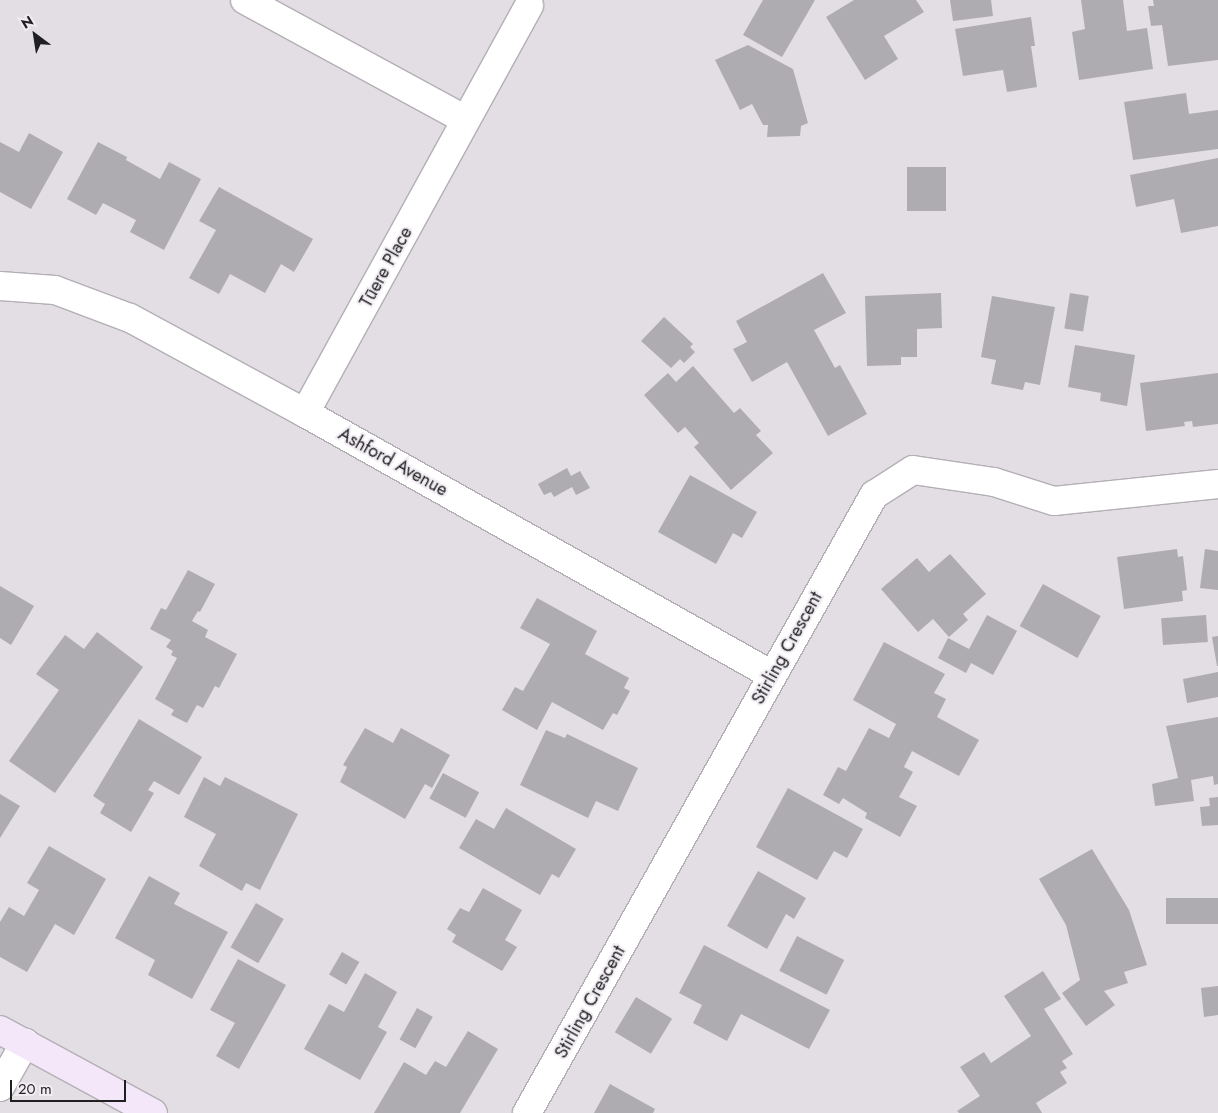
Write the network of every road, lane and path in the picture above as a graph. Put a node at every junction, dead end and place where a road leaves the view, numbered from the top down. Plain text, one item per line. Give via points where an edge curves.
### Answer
1 (245, 0) edge
2 (530, 5) dead end
3 (466, 120) junction
4 (0, 286) edge
5 (305, 413) junction
6 (1218, 484) edge
7 (772, 675) junction
8 (0, 1030) edge
9 (25, 1043) junction
10 (0, 1087) edge
11 (153, 1113) edge
12 (527, 1113) edge

1 - 3 street
2 - 3 street, Tūere Place
3 - 5 street, Tūere Place
4 - 5 street, Ashford Avenue via 55,290 94,303 130,318
5 - 7 street, Ashford Avenue
6 - 7 street, Stirling Crescent via 1054,501 994,482 913,470 874,495
7 - 12 street, Stirling Crescent
8 - 9 street
9 - 10 street
9 - 11 street

